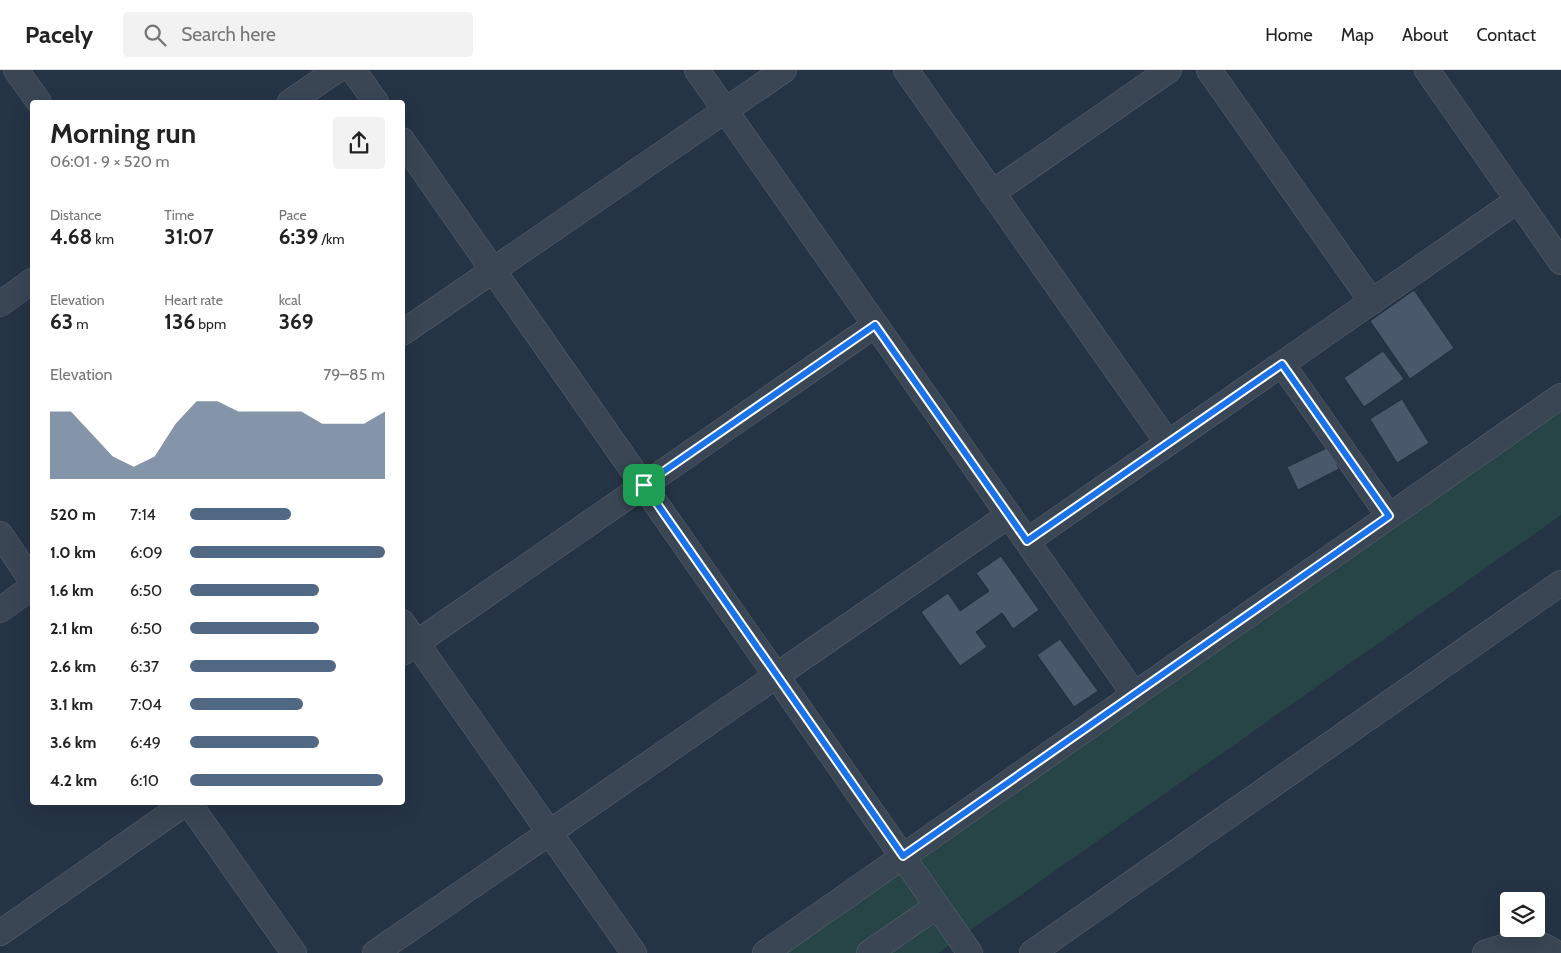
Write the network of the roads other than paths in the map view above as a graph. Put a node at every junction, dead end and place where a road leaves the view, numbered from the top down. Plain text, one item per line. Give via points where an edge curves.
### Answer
1 (16, 70) edge
2 (337, 70) edge
3 (353, 70) edge
4 (697, 70) edge
5 (784, 70) edge
6 (906, 70) edge
7 (1168, 70) edge
8 (1210, 70) edge
9 (1427, 70) edge
10 (38, 100) edge
11 (293, 100) edge
12 (375, 100) edge
13 (725, 110) junction
14 (405, 144) edge
15 (992, 193) junction
16 (1518, 200) junction
17 (1561, 262) edge
18 (493, 270) junction
19 (30, 283) edge
20 (1372, 302) junction
21 (0, 304) edge
22 (875, 325) junction
23 (405, 331) edge
24 (1282, 364) junction
25 (1561, 396) edge
26 (1168, 443) junction
27 (644, 485) junction
28 (1009, 515) junction
29 (1389, 516) junction
30 (0, 534) edge
31 (1027, 541) junction
32 (30, 578) edge
33 (1561, 583) edge
34 (30, 589) edge
35 (0, 610) edge
36 (405, 632) edge
37 (410, 648) edge
38 (776, 676) junction
39 (1134, 694) junction
40 (184, 805) edge
41 (190, 805) edge
42 (550, 832) junction
43 (903, 856) junction
44 (937, 906) junction
45 (0, 933) edge
46 (294, 953) edge
47 (375, 953) edge
48 (634, 953) edge
49 (764, 953) edge
50 (869, 953) edge
51 (970, 953) edge
52 (1032, 953) edge
53 (1485, 953) edge
54 (1555, 953) edge

1 - 10 street
2 - 11 street
3 - 12 street
4 - 13 street
5 - 13 street
6 - 15 street
7 - 15 street
8 - 20 street
9 - 16 street
13 - 18 street
13 - 22 street
14 - 18 street
15 - 26 street
16 - 17 street
16 - 20 street
18 - 23 street
18 - 27 street
19 - 21 street
20 - 24 street
22 - 27 street
22 - 28 street
24 - 26 street
24 - 29 street
25 - 29 street
26 - 31 street
27 - 37 street
27 - 38 street
28 - 31 street
28 - 38 street
29 - 39 street
30 - 32 street
31 - 39 street
33 - 52 street
34 - 35 street
36 - 37 street
37 - 42 street
38 - 42 street
38 - 43 street
39 - 43 street
40 - 45 street
41 - 46 street
42 - 47 street
42 - 48 street
43 - 44 street
43 - 49 street
44 - 50 street
44 - 51 street
53 - 54 street via 1518,942 1550,948

